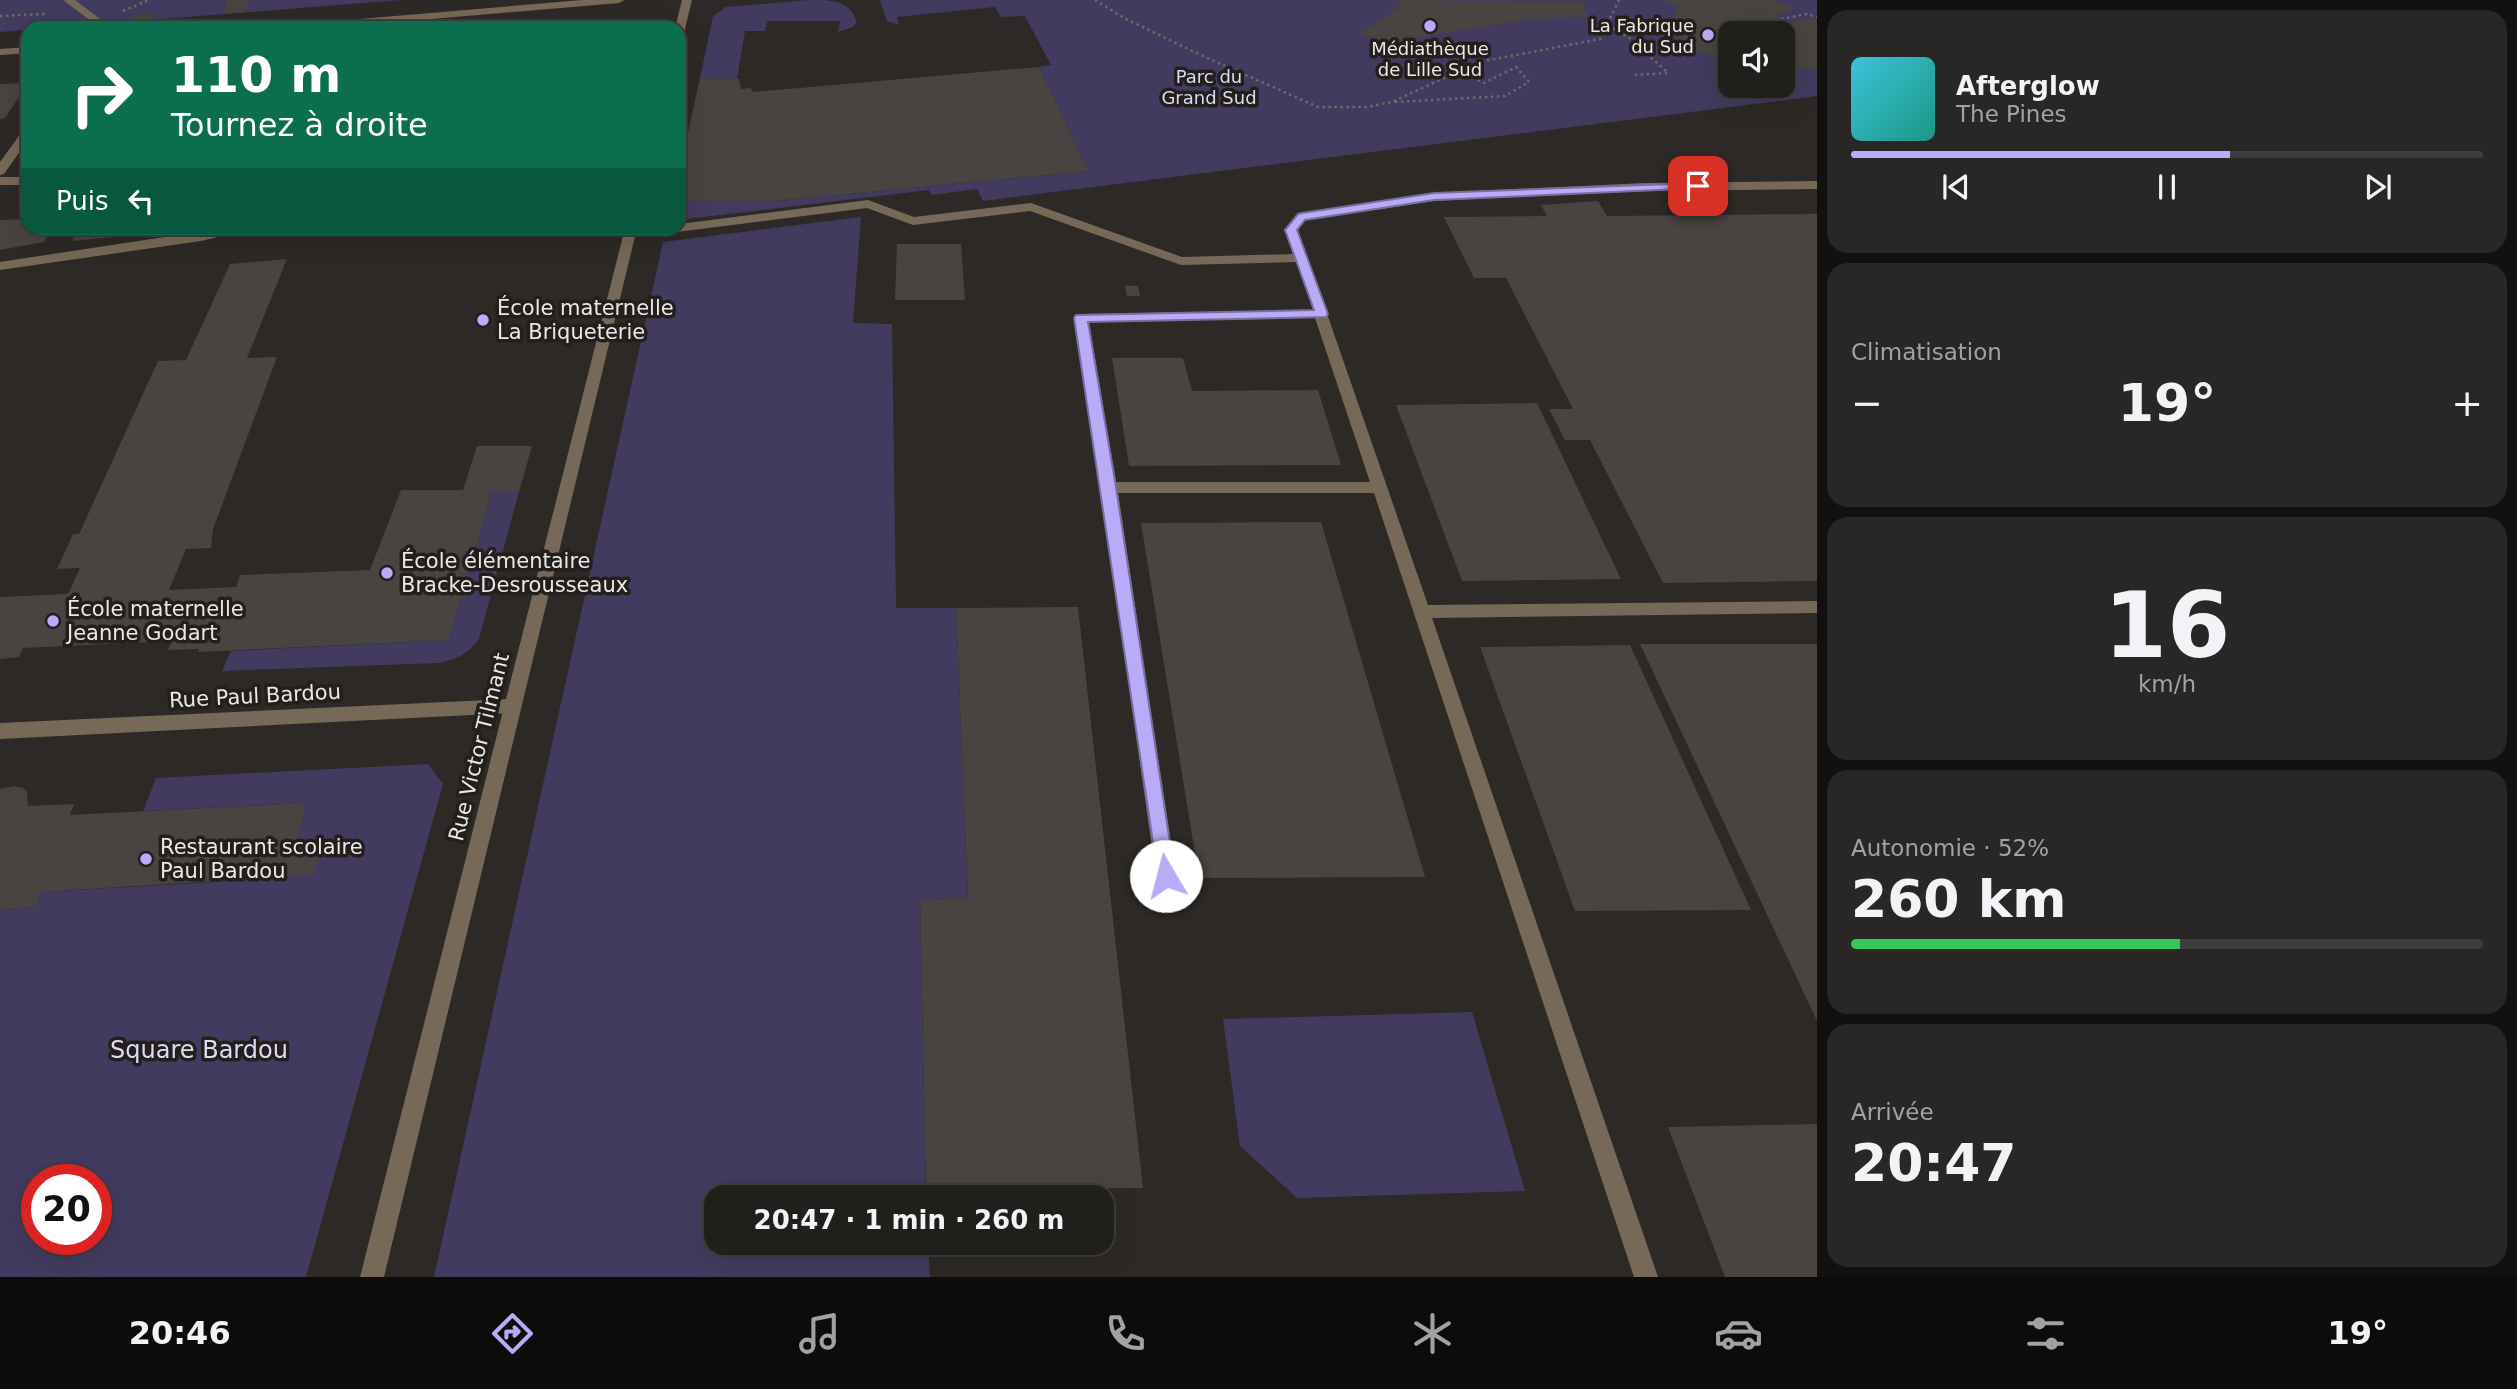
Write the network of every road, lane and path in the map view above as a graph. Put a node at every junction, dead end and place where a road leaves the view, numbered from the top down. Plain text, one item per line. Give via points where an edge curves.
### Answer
1 (68, 0) edge
2 (620, 0) edge
3 (687, 0) edge
4 (1095, 0) edge
5 (1619, 0) edge
6 (1817, 17) edge
7 (1781, 19) dead end
8 (99, 21) edge
9 (372, 21) edge
10 (682, 21) edge
11 (1608, 25) junction
12 (21, 50) edge
13 (0, 52) edge
14 (1460, 71) junction
15 (1633, 75) dead end
16 (1392, 103) junction
17 (21, 142) edge
18 (0, 171) edge
19 (0, 181) edge
20 (21, 181) edge
21 (1817, 185) edge
22 (686, 225) edge
23 (209, 235) edge
24 (629, 235) edge
25 (1302, 258) junction
26 (0, 265) edge
27 (1321, 314) junction
28 (1109, 487) junction
29 (1380, 488) junction
30 (1817, 607) edge
31 (1422, 612) junction
32 (512, 706) junction
33 (0, 731) edge
34 (1166, 876) dead end
35 (372, 1277) edge
36 (1646, 1277) edge

1 - 8 street
2 - 9 street
3 - 10 street
4 - 16 path via 1193,52 1318,107
5 - 11 path
6 - 7 path via 1807,14
11 - 14 path via 1600,39 1479,62
11 - 15 path via 1668,72
12 - 13 street
14 - 16 path
14 - 16 path via 1484,83 1516,67 1529,82 1505,96
17 - 18 street
19 - 20 street
21 - 25 street via 1434,197 1302,217 1291,230
22 - 25 street via 868,204 913,221 1031,207 1181,261
23 - 26 street
24 - 32 street, Rue Victor Tilmant
25 - 27 street
27 - 28 street via 1081,318
27 - 29 street
28 - 29 street
28 - 34 street
29 - 31 street
30 - 31 street
31 - 36 street
32 - 33 street, Rue Paul Bardou
32 - 35 street, Rue Victor Tilmant

